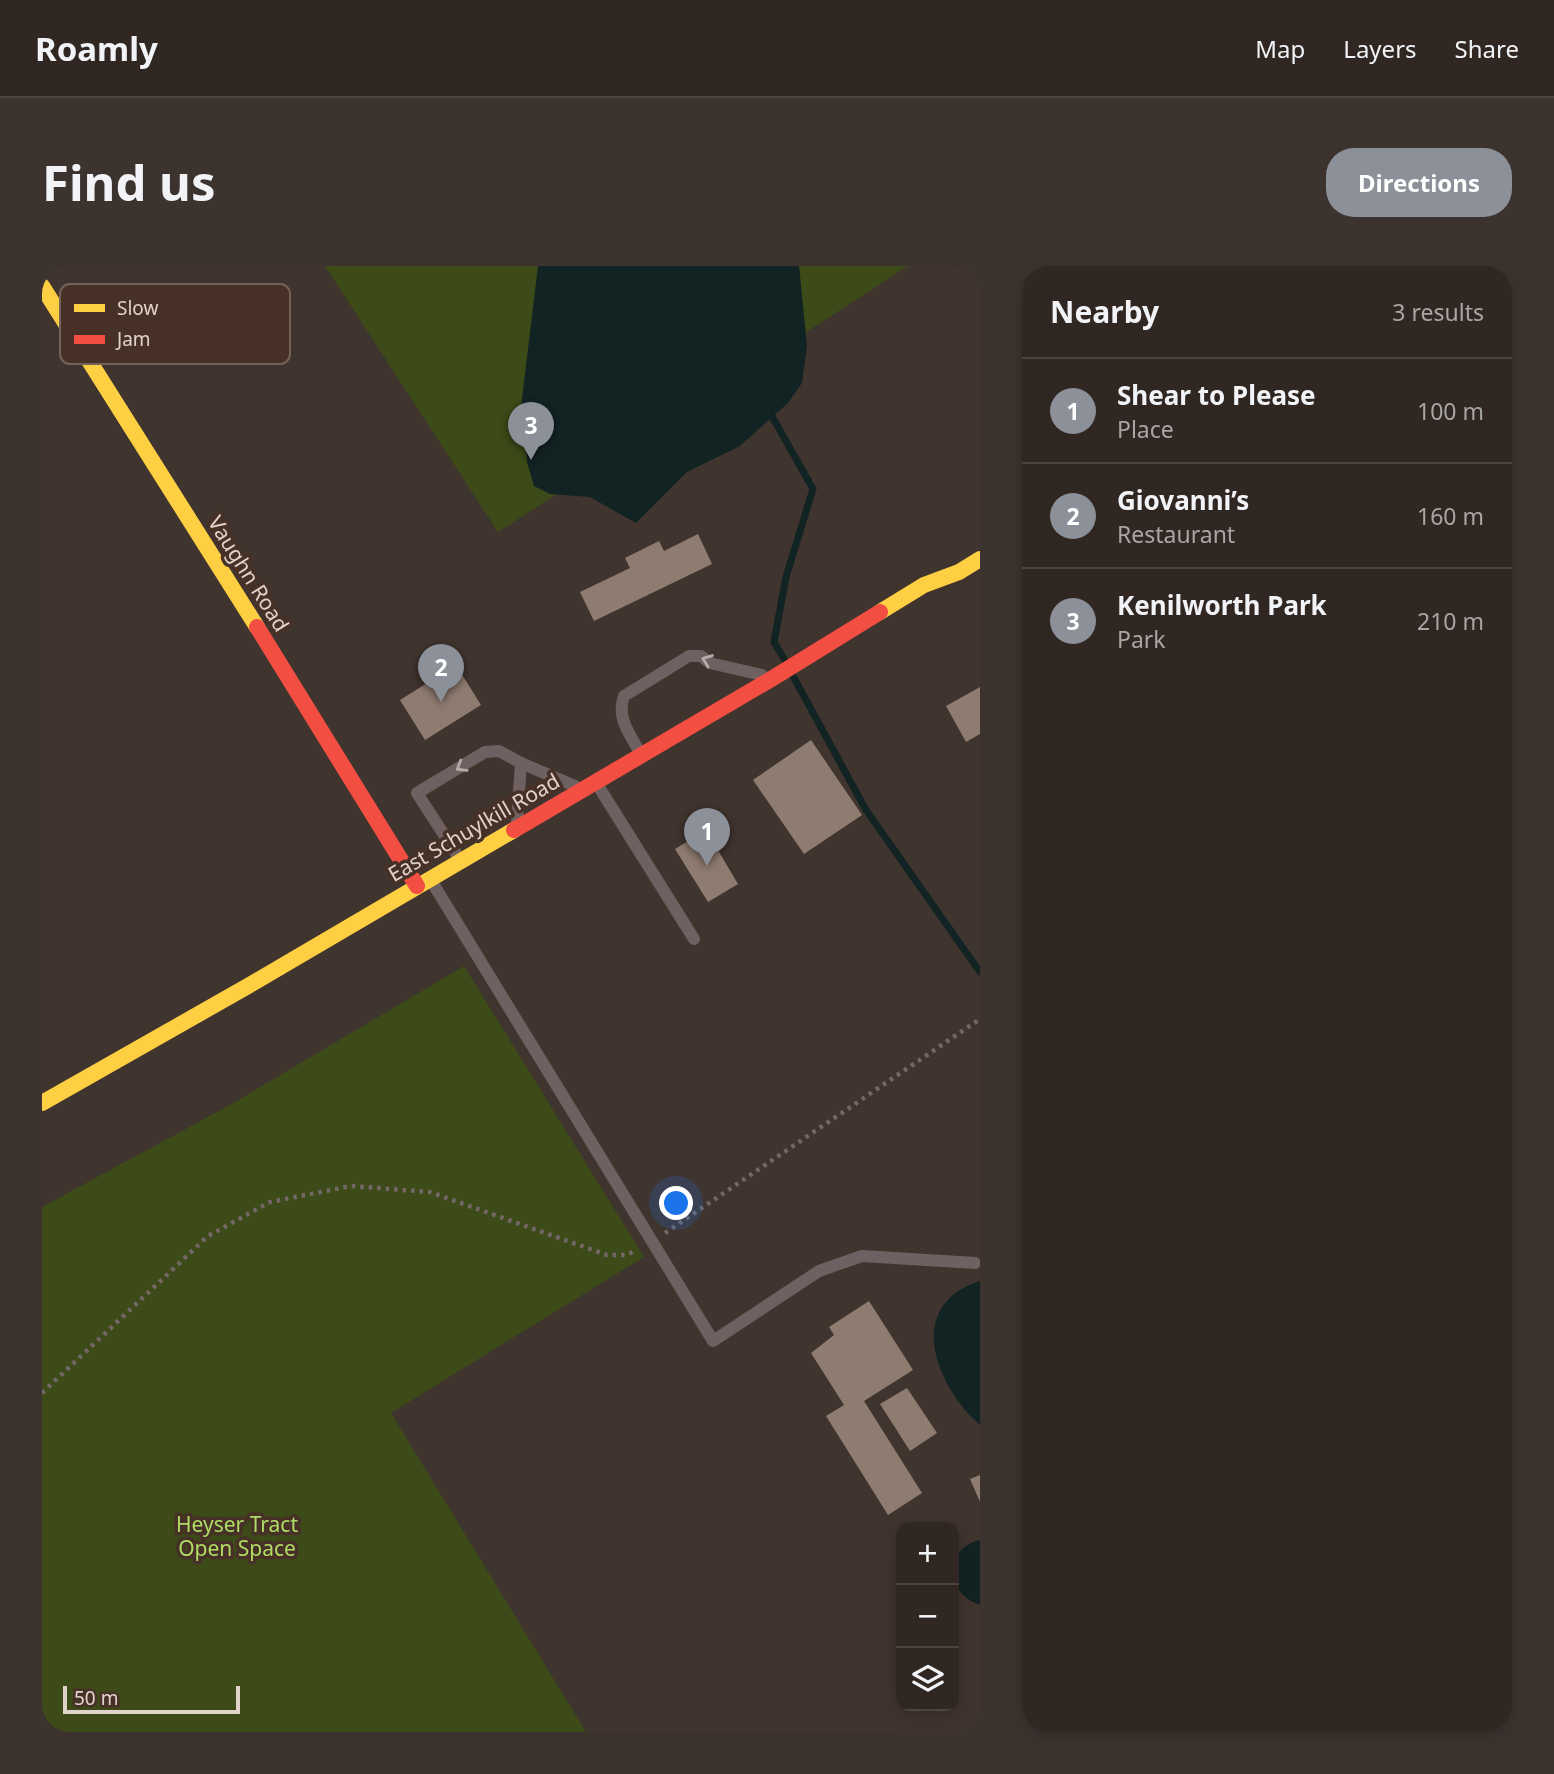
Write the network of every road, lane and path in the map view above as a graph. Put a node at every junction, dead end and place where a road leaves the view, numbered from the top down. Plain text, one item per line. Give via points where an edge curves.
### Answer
1 (42, 286) edge
2 (60, 315) edge
3 (91, 364) edge
4 (954, 556) dead end
5 (980, 559) edge
6 (924, 585) junction
7 (772, 678) junction
8 (640, 754) junction
9 (521, 764) junction
10 (588, 785) junction
11 (517, 828) junction
12 (461, 861) junction
13 (424, 882) junction
14 (694, 939) dead end
15 (980, 1019) edge
16 (42, 1103) edge
17 (652, 1242) junction
18 (975, 1263) dead end
19 (42, 1393) edge

1 - 2 main road, Vaughn Road
3 - 13 main road, Vaughn Road
4 - 6 main road, East Schuylkill Road
5 - 6 main road, East Schuylkill Road
6 - 7 main road, East Schuylkill Road
7 - 8 main road, East Schuylkill Road
7 -> 8 lane via 689,656 624,696 620,717
8 - 10 main road, East Schuylkill Road
9 - 10 lane
9 - 11 lane
9 -> 12 lane via 499,751 485,752 417,793
10 - 11 main road, East Schuylkill Road
10 - 14 lane
11 - 12 main road, East Schuylkill Road
12 - 13 main road, East Schuylkill Road
13 - 16 main road, East Schuylkill Road
13 - 17 lane
15 - 17 path
17 - 18 lane via 713,1342 820,1271 862,1256
17 - 19 path via 626,1255 607,1255 430,1192 351,1186 270,1202 208,1236

